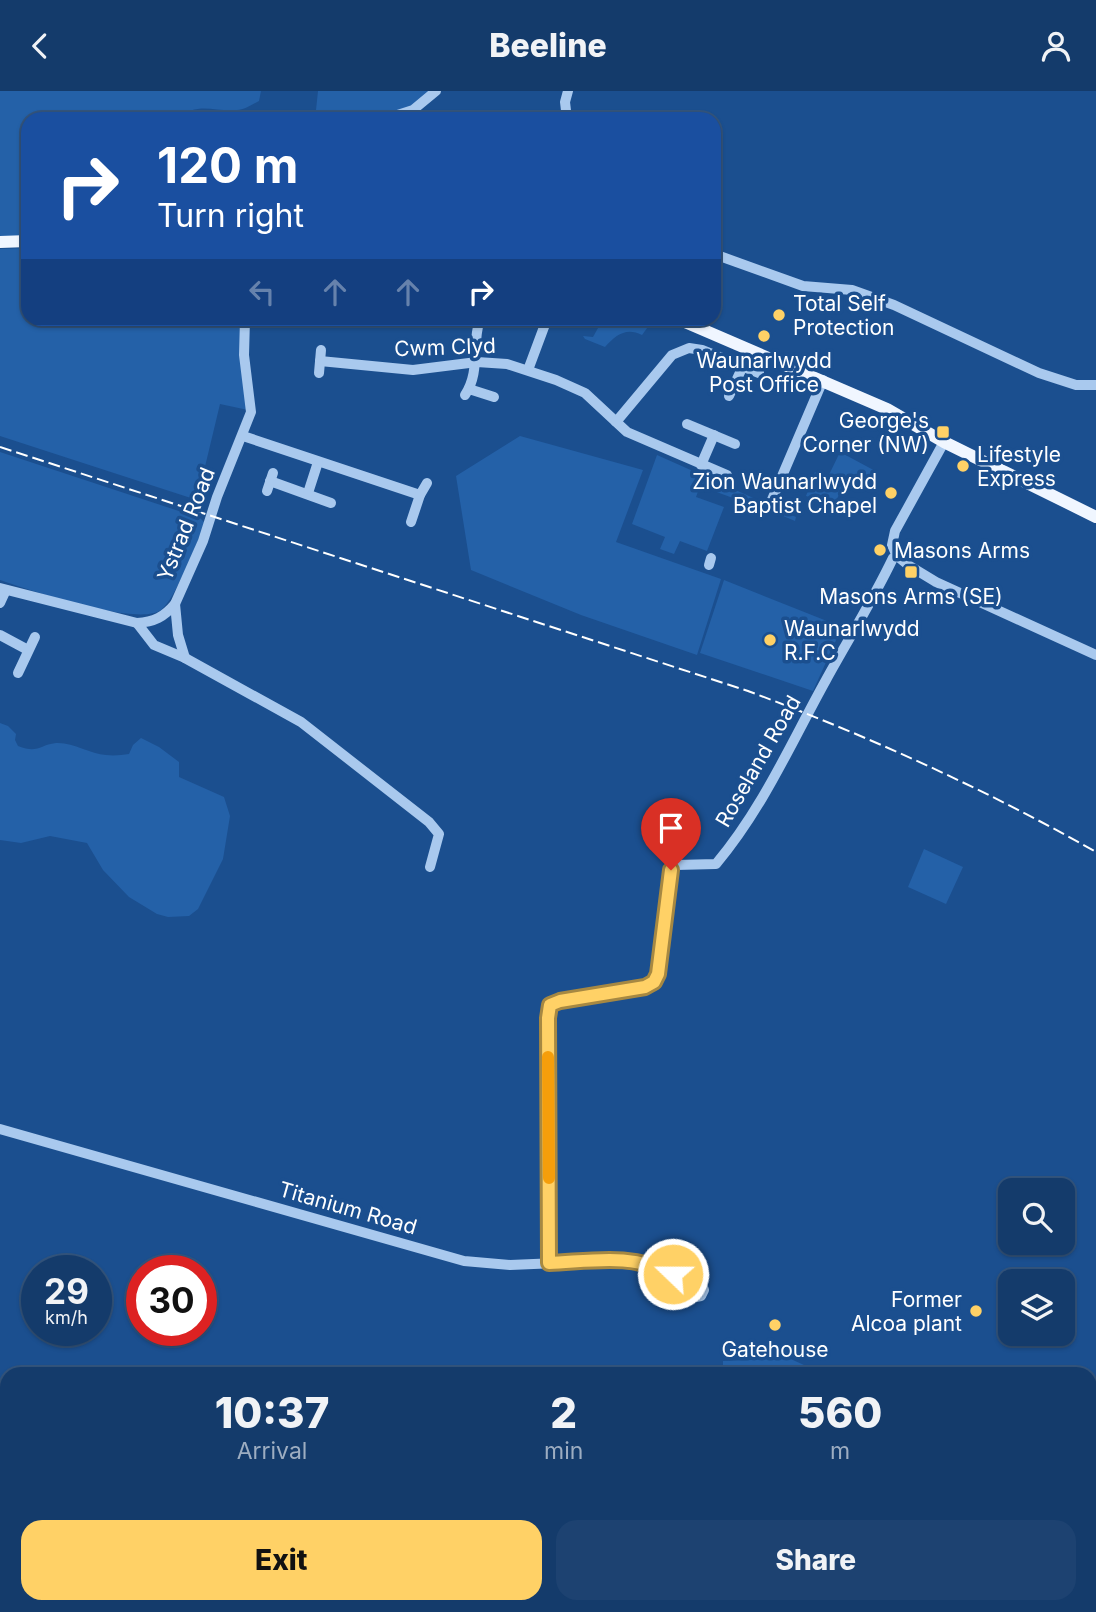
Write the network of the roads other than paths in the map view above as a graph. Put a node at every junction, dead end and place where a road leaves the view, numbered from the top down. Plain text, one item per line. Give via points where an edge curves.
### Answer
1 (436, 91) edge
2 (568, 91) edge
3 (407, 112) edge
4 (566, 112) edge
5 (21, 241) edge
6 (0, 242) edge
7 (721, 257) edge
8 (245, 326) edge
9 (478, 326) edge
10 (544, 326) edge
11 (695, 326) edge
12 (477, 362) junction
13 (743, 366) junction
14 (528, 370) junction
15 (319, 373) dead end
16 (759, 373) dead end
17 (823, 380) junction
18 (1096, 385) edge
19 (729, 396) dead end
20 (494, 397) dead end
21 (616, 422) junction
22 (687, 424) dead end
23 (714, 435) junction
24 (243, 436) junction
25 (944, 442) junction
26 (735, 445) dead end
27 (318, 462) junction
28 (701, 465) junction
29 (727, 475) dead end
30 (270, 482) dead end
31 (427, 483) dead end
32 (308, 493) junction
33 (420, 495) junction
34 (776, 497) dead end
35 (331, 503) dead end
36 (1096, 517) edge
37 (411, 522) dead end
38 (897, 556) junction
39 (3, 589) edge
40 (0, 603) edge
41 (175, 604) junction
42 (137, 623) junction
43 (0, 635) edge
44 (35, 636) dead end
45 (28, 650) junction
46 (1096, 655) edge
47 (185, 658) junction
48 (18, 673) dead end
49 (430, 867) dead end
50 (0, 1129) edge
51 (549, 1263) junction
52 (690, 1283) dead end

1 - 3 street
2 - 4 street
5 - 6 main road
7 - 18 street via 803,286 852,290 1039,373
8 - 24 street, Ystrad Road via 251,412
9 - 12 street via 474,347
10 - 14 street
11 - 17 main road
12 - 14 street, Cwm Clyd via 507,363
12 - 15 street, Cwm Clyd via 413,370 320,356
12 - 20 street via 467,392
13 - 16 street
13 - 19 street
13 - 21 street via 702,350 689,348 672,355
14 - 21 street, Cwm Clyd via 585,393
17 - 25 main road
17 - 34 street
21 - 28 street, Cwm Clyd via 627,432
22 - 23 street
23 - 26 street
23 - 28 street
24 - 27 street
24 - 41 street, Ystrad Road
25 - 36 main road
25 - 38 street via 895,531 892,545
27 - 32 street
27 - 33 street
28 - 29 street, Cwm Clyd
30 - 32 street
31 - 33 street
32 - 35 street
33 - 37 street
38 - 46 street via 936,582
38 - 51 street, Roseland Road via 739,837 716,864 676,865 671,870 654,982 550,1005
39 - 40 street
39 - 42 street
41 - 42 street, Ystrad Road via 163,616
41 - 47 street
42 - 47 street via 154,645
43 - 45 street
44 - 45 street
45 - 48 street
47 - 49 street via 302,722 429,822 439,834
50 - 51 street, Titanium Road via 464,1261
51 - 52 street, Titanium Road via 638,1261

